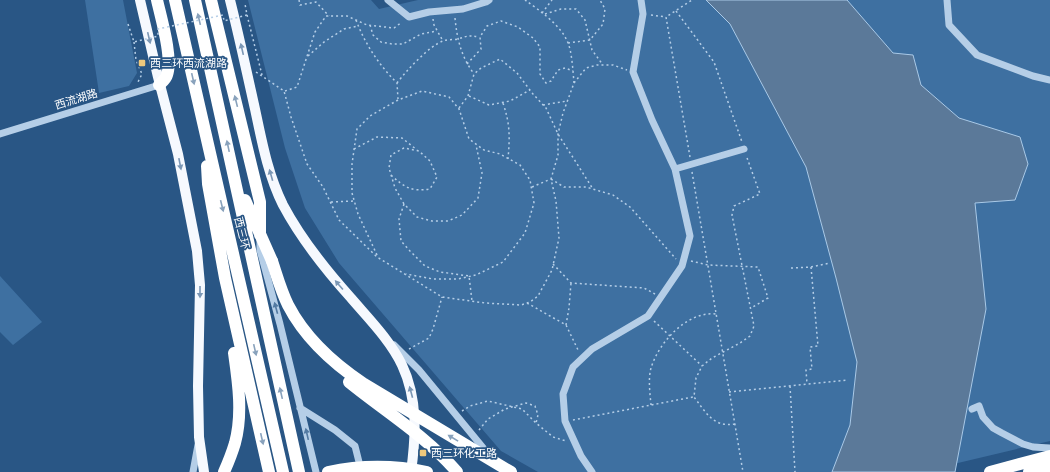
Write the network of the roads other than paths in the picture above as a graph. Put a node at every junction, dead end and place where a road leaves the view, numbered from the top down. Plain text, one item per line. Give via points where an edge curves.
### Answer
1 (140, 0) edge
2 (157, 0) edge
3 (175, 0) edge
4 (194, 0) edge
5 (212, 0) edge
6 (230, 0) edge
7 (388, 0) edge
8 (489, 0) edge
9 (641, 0) edge
10 (947, 0) edge
11 (1050, 80) edge
12 (159, 85) junction
13 (205, 132) junction
14 (0, 134) edge
15 (744, 149) road end
16 (231, 163) junction
17 (675, 169) junction
18 (260, 235) junction
19 (225, 278) junction
20 (279, 283) junction
21 (376, 328) junction
22 (300, 408) junction
23 (972, 409) dead end
24 (199, 437) junction
25 (1050, 448) edge
26 (1050, 456) edge
27 (1050, 466) edge
28 (193, 472) edge
29 (204, 472) edge
30 (224, 472) edge
31 (269, 472) edge
32 (283, 472) edge
33 (299, 472) edge
34 (316, 472) edge
35 (328, 472) edge
36 (362, 472) edge
37 (411, 472) edge
38 (427, 472) edge
39 (457, 472) edge
40 (503, 472) edge
41 (511, 472) edge
42 (592, 472) edge
43 (990, 472) edge
44 (1029, 472) edge

1 -> 12 main road
2 - 12 highway via 168,53 167,77
3 -> 13 highway, 西三环
16 -> 4 highway, 西三环
18 -> 5 highway via 260,202
21 -> 6 main road via 299,233 273,183
7 - 8 street via 409,17 469,7
9 - 17 street via 643,14 633,72
10 - 11 street via 950,25 977,56
12 - 14 street, 西流湖路
12 -> 24 main road via 178,154 197,251 200,286
13 - 19 highway via 208,184
13 -> 32 highway, 西三环
15 - 17 street
16 - 18 highway
33 -> 16 highway, 西三环
17 - 42 street via 690,236 683,262 648,316 592,349 573,367 563,394 565,421 581,456
18 - 20 highway, bridge
22 -> 18 street via 260,250
19 - 30 highway via 238,377 239,414 235,443
19 -> 31 highway
20 - 39 highway, bridge via 292,316 319,355 368,397 421,436
41 -> 20 highway, bridge via 346,372 306,332 288,305
37 -> 21 main road via 415,435 413,401 402,365
21 - 40 street via 419,370
34 -> 22 street
22 - 36 street via 335,430 354,446
23 - 25 street via 979,406 983,417 993,428 1023,444
24 - 28 street
24 - 29 main road
26 - 43 highway
27 - 44 highway
35 - 38 highway, bridge via 369,467

